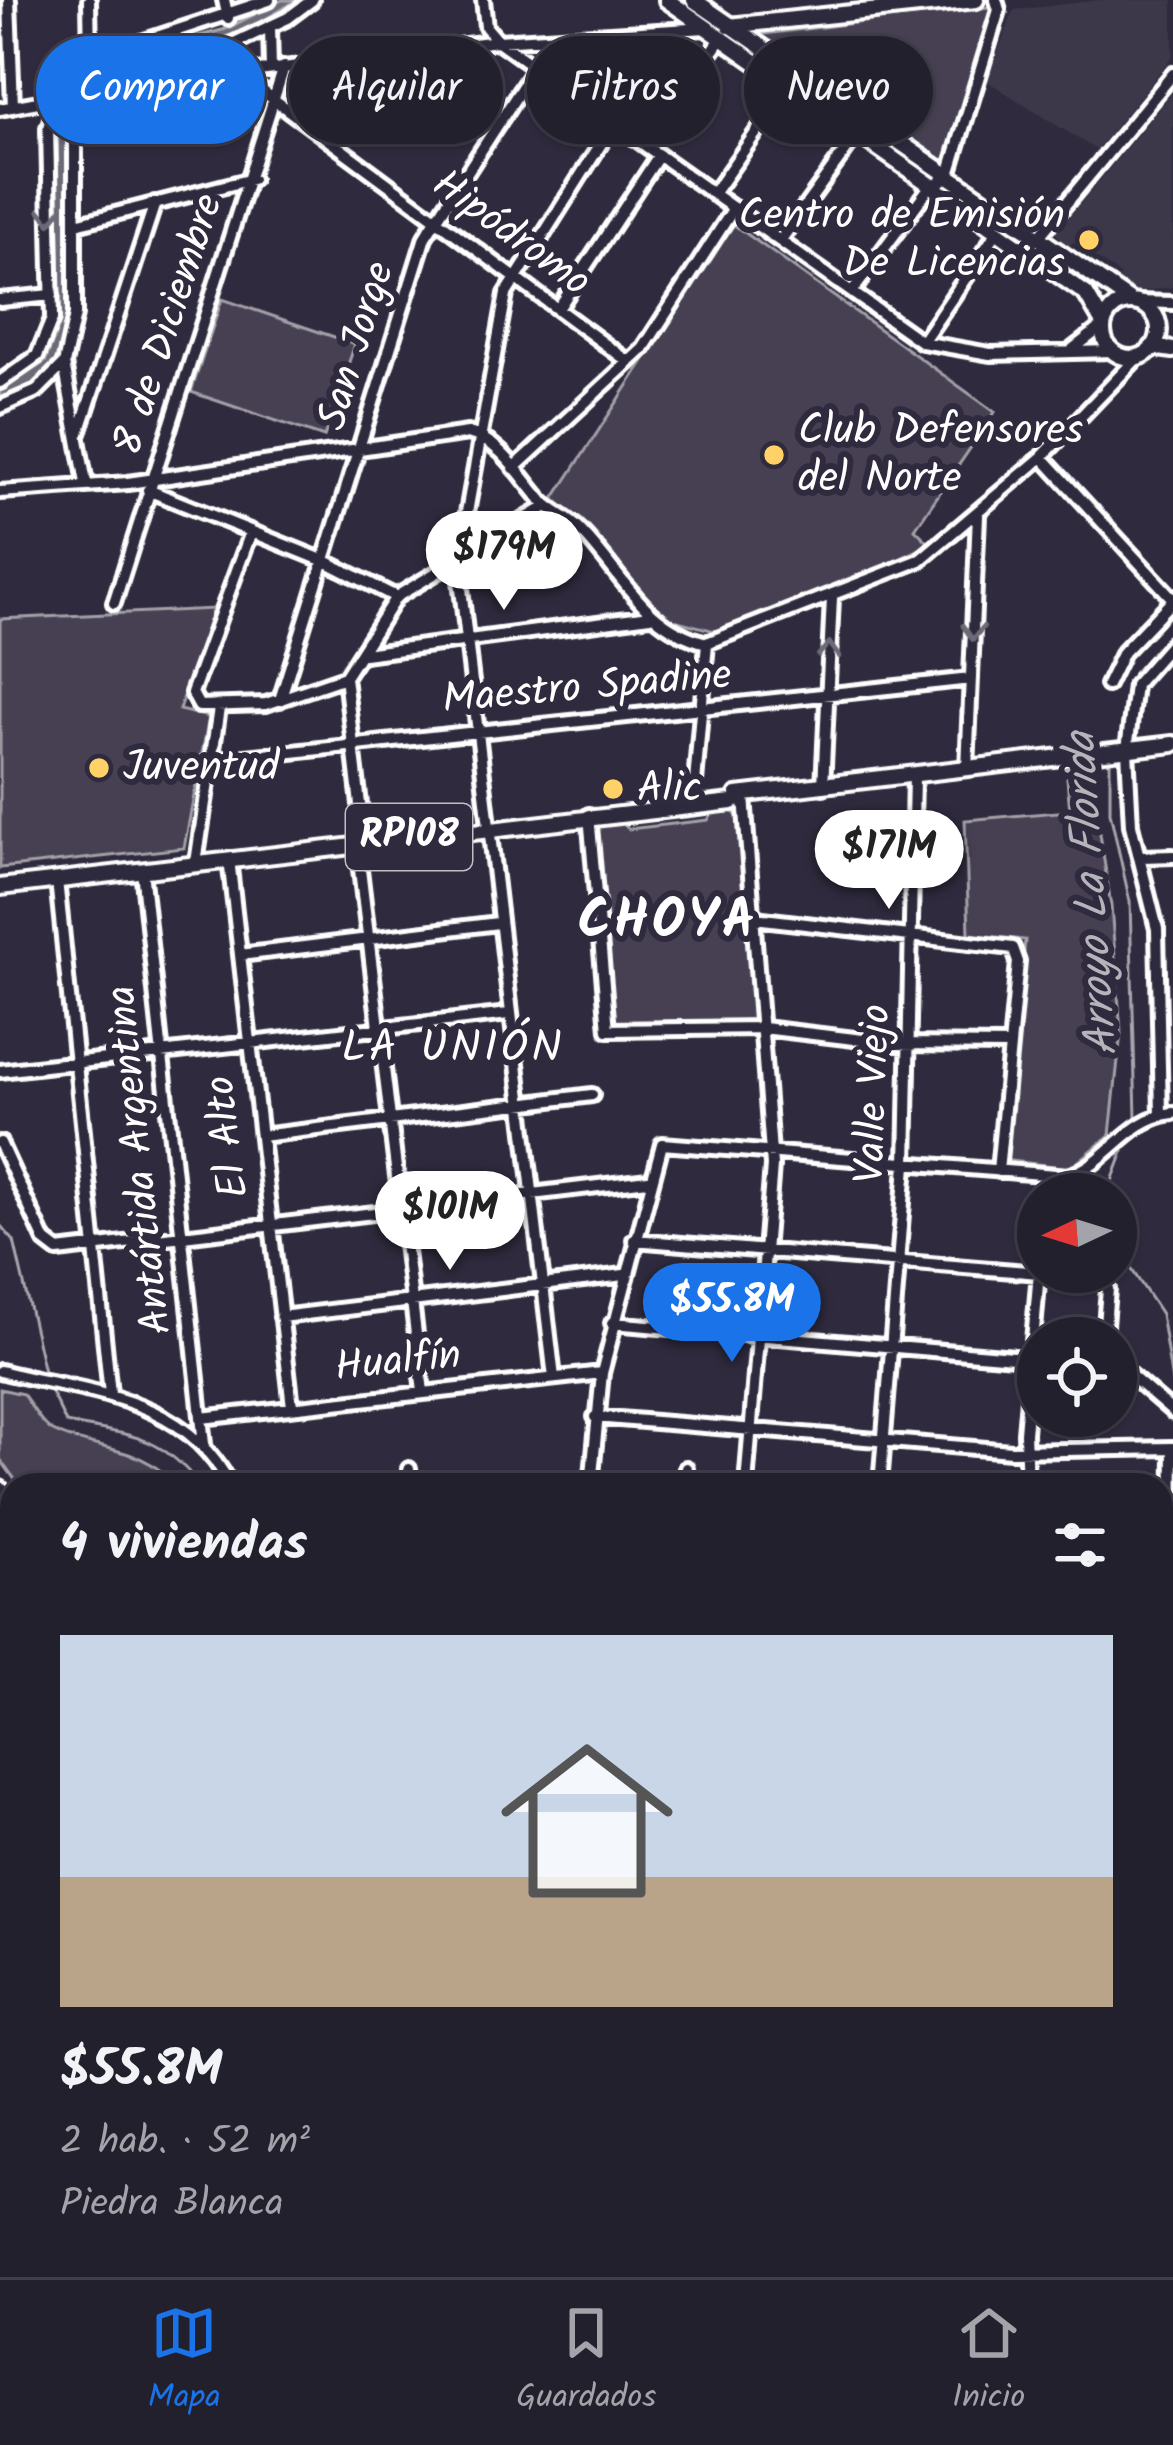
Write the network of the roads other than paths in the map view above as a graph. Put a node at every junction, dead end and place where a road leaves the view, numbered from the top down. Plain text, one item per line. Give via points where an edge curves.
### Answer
1 (9, 0) edge
2 (89, 0) edge
3 (224, 0) edge
4 (269, 0) edge
5 (312, 0) edge
6 (483, 0) edge
7 (667, 0) edge
8 (694, 0) edge
9 (976, 0) edge
10 (996, 0) edge
11 (857, 6) edge
12 (228, 18) junction
13 (270, 26) junction
14 (706, 28) junction
15 (726, 32) junction
16 (90, 36) edge
17 (167, 36) edge
18 (249, 36) edge
19 (494, 36) edge
20 (584, 36) edge
21 (744, 45) edge
22 (744, 47) edge
23 (289, 67) edge
24 (278, 68) junction
25 (265, 70) edge
26 (1173, 74) edge
27 (527, 79) edge
28 (265, 95) edge
29 (277, 103) junction
30 (36, 104) edge
31 (6, 108) edge
32 (48, 144) edge
33 (75, 144) edge
34 (600, 144) edge
35 (642, 144) edge
36 (748, 144) edge
37 (850, 144) edge
38 (881, 144) edge
39 (890, 144) edge
40 (645, 146) junction
41 (659, 155) junction
42 (948, 178) junction
43 (252, 179) junction
44 (931, 185) junction
45 (713, 194) junction
46 (155, 203) junction
47 (734, 208) junction
48 (435, 219) junction
49 (76, 224) junction
50 (998, 232) junction
51 (1036, 240) junction
52 (780, 241) junction
53 (513, 277) junction
54 (852, 292) junction
55 (52, 295) junction
56 (0, 301) edge
57 (1134, 302) junction
58 (1173, 303) edge
59 (558, 310) junction
60 (1103, 325) junction
61 (922, 342) junction
62 (1173, 350) edge
63 (1070, 351) junction
64 (1114, 351) junction
65 (1146, 351) junction
66 (629, 362) junction
67 (64, 364) junction
68 (0, 382) edge
69 (1112, 386) junction
70 (0, 407) edge
71 (78, 436) junction
72 (479, 436) junction
73 (361, 446) junction
74 (1042, 458) junction
75 (514, 468) junction
76 (154, 475) junction
77 (86, 483) junction
78 (128, 483) junction
79 (151, 491) junction
80 (0, 492) edge
81 (547, 506) junction
82 (978, 515) junction
83 (251, 532) junction
84 (327, 562) junction
85 (458, 562) junction
86 (396, 597) junction
87 (832, 598) junction
88 (1173, 600) edge
89 (114, 603) dead end
90 (650, 616) junction
91 (468, 641) junction
92 (1173, 641) edge
93 (707, 644) junction
94 (364, 654) junction
95 (345, 677) junction
96 (971, 679) junction
97 (1106, 685) dead end
98 (826, 697) junction
99 (280, 700) junction
100 (219, 708) junction
101 (701, 708) junction
102 (479, 730) junction
103 (1173, 744) edge
104 (353, 745) junction
105 (1123, 750) junction
106 (208, 761) junction
107 (967, 770) junction
108 (914, 776) junction
109 (823, 787) junction
110 (744, 796) junction
111 (693, 802) junction
112 (589, 814) junction
113 (490, 827) junction
114 (362, 843) junction
115 (1173, 856) edge
116 (1142, 857) junction
117 (229, 859) junction
118 (196, 863) junction
119 (142, 870) junction
120 (57, 880) junction
121 (0, 887) edge
122 (754, 918) junction
123 (498, 923) junction
124 (1173, 928) edge
125 (1157, 929) junction
126 (912, 935) junction
127 (368, 939) junction
128 (240, 956) junction
129 (509, 1014) junction
130 (763, 1028) junction
131 (380, 1029) junction
132 (909, 1043) junction
133 (250, 1046) junction
134 (1010, 1046) junction
135 (162, 1055) junction
136 (76, 1064) junction
137 (0, 1071) edge
138 (592, 1096) dead end
139 (520, 1105) junction
140 (1167, 1113) edge
141 (390, 1121) junction
142 (261, 1136) junction
143 (0, 1143) edge
144 (770, 1154) junction
145 (907, 1165) junction
146 (998, 1172) junction
147 (1017, 1173) edge
148 (1078, 1173) edge
149 (648, 1180) junction
150 (531, 1195) junction
151 (401, 1211) junction
152 (271, 1226) junction
153 (182, 1237) junction
154 (634, 1240) junction
155 (95, 1247) junction
156 (766, 1250) junction
157 (898, 1261) junction
158 (1017, 1270) edge
159 (624, 1275) junction
160 (542, 1286) junction
161 (412, 1301) junction
162 (281, 1317) junction
163 (613, 1323) junction
164 (758, 1335) junction
165 (892, 1346) junction
166 (1017, 1357) edge
167 (0, 1371) edge
168 (602, 1373) junction
169 (554, 1378) junction
170 (1137, 1381) edge
171 (423, 1392) junction
172 (110, 1394) junction
173 (292, 1406) junction
174 (1173, 1412) edge
175 (595, 1417) junction
176 (201, 1418) junction
177 (750, 1429) junction
178 (1027, 1437) edge
179 (884, 1439) junction
180 (204, 1444) junction
181 (1173, 1448) edge
182 (1026, 1450) junction
183 (686, 1468) dead end
184 (410, 1469) dead end
185 (222, 1473) edge
186 (410, 1473) edge
187 (592, 1473) edge
188 (685, 1473) edge
189 (747, 1473) edge
190 (881, 1473) edge
191 (1027, 1473) edge

1 - 31 street
2 - 16 street
3 - 12 street
4 - 12 street
5 - 13 street
6 - 19 street
7 - 14 main road
8 - 15 main road
9 - 11 main road
10 - 42 street
11 - 15 main road
12 - 17 street
13 - 18 street
13 - 24 street, 8 de Diciembre
14 - 15 main road
14 - 20 street
15 - 21 main road
15 - 22 main road
15 - 40 street
23 - 24 street
24 - 25 street
24 - 29 street, 8 de Diciembre
26 - 51 street
27 - 48 street, San Jorge
28 - 29 street, Hipódromo
29 - 43 street, 8 de Diciembre
29 - 48 street, Hipódromo
30 - 31 street
32 -> 55 street
33 - 49 street
34 - 53 street
35 - 40 street
36 - 45 street
37 - 52 street
38 - 44 main road
39 - 42 main road
40 - 41 street
41 - 45 street
41 - 59 street
42 - 44 street
42 - 51 main road
43 - 46 street
43 - 76 street, 8 de Diciembre
44 - 50 main road
44 - 54 street
45 - 47 street
46 - 49 street
46 - 71 street
47 - 52 street
47 - 66 street
48 - 53 street, Hipódromo
48 - 73 street, San Jorge
49 - 67 street via 75,315
50 - 60 main road via 1086,294
50 - 61 street
51 - 57 main road
52 - 54 street
53 - 59 street, Hipódromo
53 - 72 street
54 - 61 street
55 - 56 street
55 - 68 street via 46,340 22,371
57 - 58 street
57 - 60 main road via 1113,308
57 - 65 main road via 1155,317 1158,332
59 - 66 street, Hipódromo
60 - 63 street
60 - 64 main road
61 - 63 street via 978,353
62 - 65 main road
63 - 64 street
64 - 65 main road
64 - 69 street
65 - 69 street
66 - 75 street
67 - 70 street via 38,391
67 - 71 street
69 - 74 street
71 - 77 street
72 - 73 street
72 - 75 street
72 - 85 street
73 - 76 street
73 - 84 street, San Jorge
74 - 82 street
74 - 88 street
75 - 81 street
76 - 78 street
76 - 79 street, 8 de Diciembre
77 - 78 street
77 - 80 street
78 - 79 street
79 - 83 street
79 - 89 street, 8 de Diciembre
81 - 85 street
81 - 90 street via 577,526
82 - 87 street via 920,560
82 -> 96 street
83 - 84 street
83 - 100 street via 193,701
84 - 86 street
84 - 99 street, San Jorge
85 - 86 street
85 - 91 street
86 - 94 street
87 - 93 street
98 -> 87 street
88 - 97 street via 1123,652
90 - 91 street
90 - 93 street
91 - 94 street
91 - 102 street
92 - 105 street via 1135,685
93 - 101 street
94 - 95 street
95 - 99 street
95 - 104 street
96 - 98 street, Maestro Spadine
96 - 107 street
98 - 101 street, Maestro Spadine
98 - 109 street
99 - 100 street
100 - 106 street
101 - 102 street, Maestro Spadine
101 - 111 street
102 - 104 street, Maestro Spadine
102 - 113 street
103 - 105 main road, RP108
104 - 106 street, Maestro Spadine
104 - 114 street
105 - 107 main road, RP108
105 - 116 street
106 - 118 street
107 - 108 main road, RP108
108 - 109 main road, RP108
108 - 126 street, Valle Viejo
109 - 110 main road, RP108
110 - 111 main road, RP108
110 - 122 street
111 - 112 main road, RP108
112 - 113 main road, RP108
112 - 130 street via 608,1030
113 - 114 main road, RP108
113 - 123 street
114 - 117 main road, RP108
114 - 127 street
115 - 116 street
116 - 125 street
117 - 118 main road, RP108
117 - 128 street, El Alto
118 - 119 main road, RP108
119 - 120 main road, RP108
119 - 135 street, Antártida Argentina
120 - 121 main road, RP108
120 - 136 street
122 - 126 street
122 - 130 street
123 - 127 street
123 - 129 street
124 - 125 street
125 - 140 street
126 - 132 street, Valle Viejo
126 - 134 street via 1013,948
127 - 128 street
127 - 131 street
128 - 133 street, El Alto
129 - 131 street
129 - 139 street
130 - 132 street
130 - 144 street
131 - 133 street
131 - 141 street
132 - 134 street
132 - 145 street, Valle Viejo
133 - 135 street
133 - 142 street, El Alto
134 - 146 street
135 - 136 street
135 - 153 street, Antártida Argentina
136 - 137 street
136 - 155 street
138 - 139 street
139 - 141 street
139 - 150 street
140 - 148 street via 1131,1129
141 - 142 street
141 - 151 street
142 - 152 street, El Alto
143 - 155 street via 50,1249
144 - 145 street
144 - 149 street via 662,1144
144 - 156 street
145 - 146 street
145 - 157 street, Valle Viejo
146 - 147 street
149 - 150 street
149 - 154 street
150 - 151 street
150 - 160 street
151 - 152 street
151 - 161 street
152 - 153 street
152 - 162 street, El Alto
153 - 155 street
153 - 176 street, Antártida Argentina
154 - 156 street
154 - 159 street
155 - 172 street
156 - 157 street
156 - 164 street
157 - 158 street
157 - 165 street, Valle Viejo
159 - 160 street
159 - 163 street
160 - 161 street
160 - 169 street
161 - 162 street
161 - 171 street
162 - 173 street, El Alto
163 - 164 street
163 - 168 street
164 - 165 street
164 - 177 street
165 - 166 street
165 - 179 street, Valle Viejo
167 - 172 street
168 - 169 street, Hualfín
168 - 175 street
169 - 171 street, Hualfín
170 - 174 street
171 - 173 street, Hualfín
172 - 180 street via 158,1412
173 - 176 street, Hualfín
175 - 177 street
175 - 187 street
176 - 180 street, Antártida Argentina
177 - 179 street
177 - 189 street
178 - 182 street
179 - 182 street
179 - 190 street, Valle Viejo
180 - 185 street
181 - 182 street
182 - 191 street
183 - 188 street
184 - 186 street

